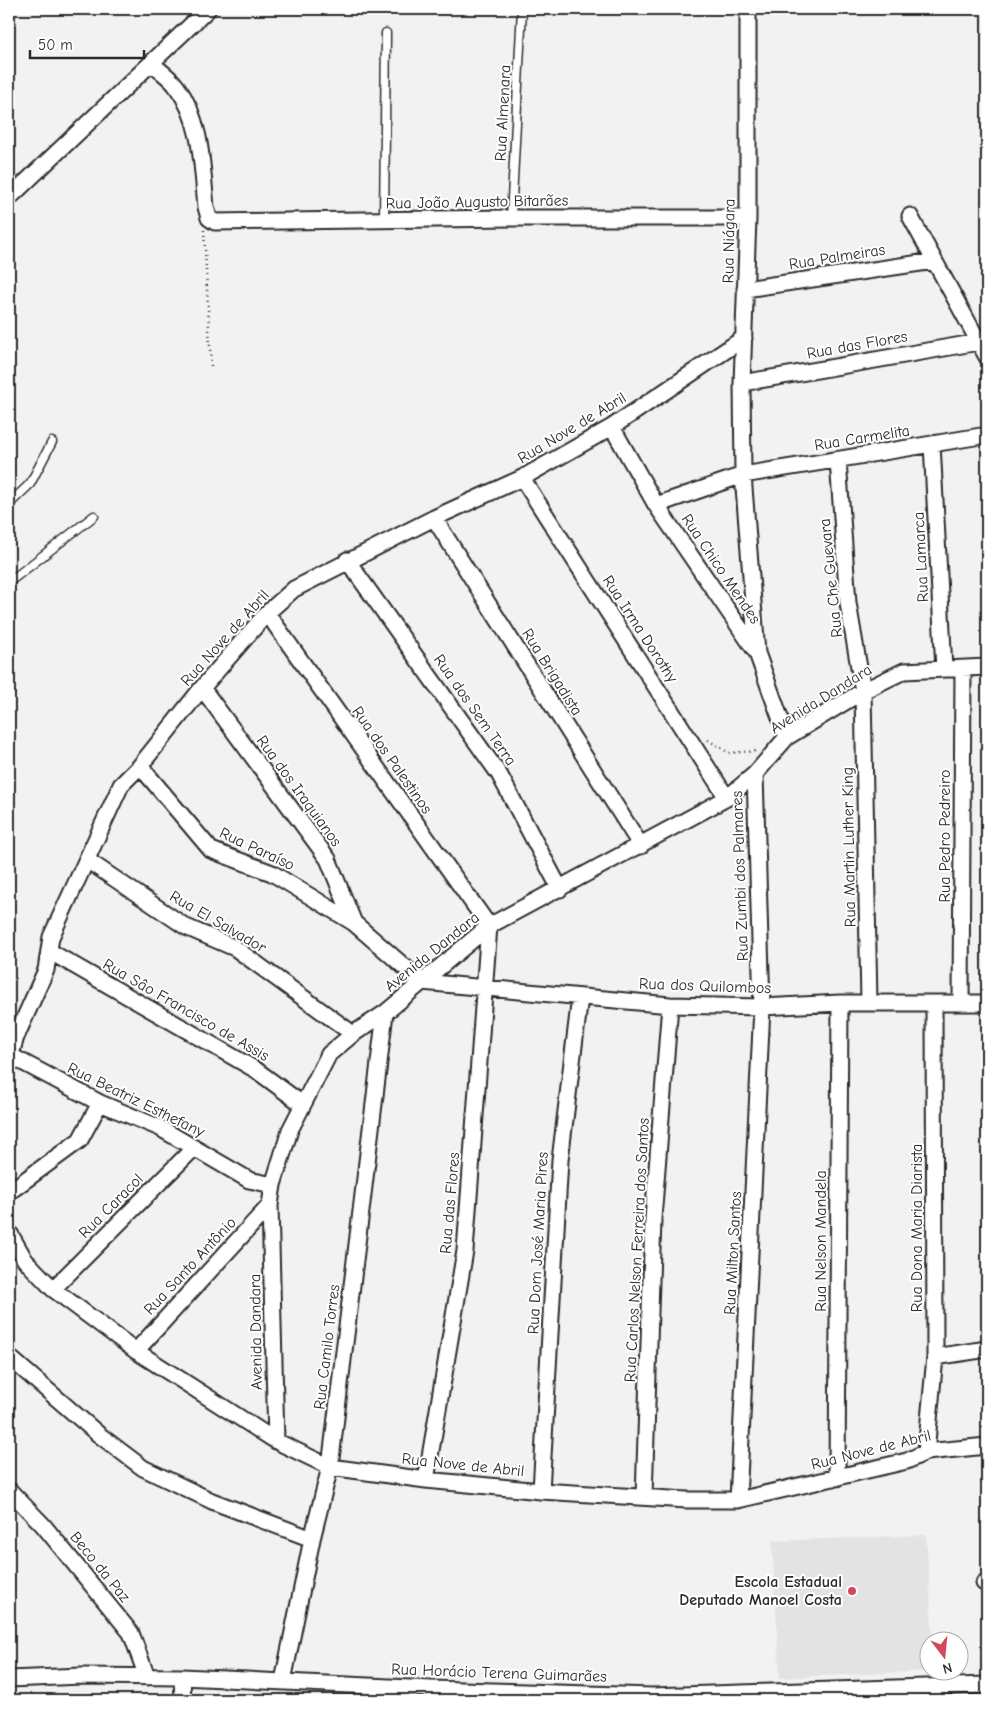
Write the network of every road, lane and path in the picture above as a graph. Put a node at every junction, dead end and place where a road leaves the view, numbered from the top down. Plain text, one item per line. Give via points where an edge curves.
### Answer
1 (208, 9) edge
2 (522, 9) edge
3 (748, 9) edge
4 (386, 33) dead end
5 (151, 63) junction
6 (9, 198) edge
7 (910, 216) dead end
8 (209, 218) junction
9 (511, 218) junction
10 (748, 218) junction
11 (384, 220) junction
12 (934, 261) junction
13 (745, 289) junction
14 (744, 338) junction
15 (979, 342) junction
16 (987, 358) edge
17 (211, 366) dead end
18 (742, 382) junction
19 (612, 427) junction
20 (987, 435) edge
21 (52, 442) dead end
22 (932, 444) junction
23 (838, 460) junction
24 (743, 475) junction
25 (522, 478) junction
26 (9, 504) edge
27 (656, 505) junction
28 (94, 516) dead end
29 (434, 518) junction
30 (347, 560) junction
31 (9, 582) edge
32 (267, 613) junction
33 (757, 653) junction
34 (987, 667) edge
35 (944, 669) junction
36 (963, 669) junction
37 (202, 688) junction
38 (863, 691) junction
39 (787, 737) junction
40 (705, 738) dead end
41 (774, 750) junction
42 (140, 766) junction
43 (754, 774) junction
44 (727, 798) junction
45 (641, 846) junction
46 (87, 860) junction
47 (560, 889) junction
48 (354, 923) junction
49 (489, 926) junction
50 (49, 951) junction
51 (422, 982) junction
52 (484, 988) junction
53 (580, 997) junction
54 (840, 1003) junction
55 (869, 1003) junction
56 (934, 1003) junction
57 (961, 1003) junction
58 (987, 1003) edge
59 (670, 1005) junction
60 (762, 1007) junction
61 (385, 1013) junction
62 (353, 1034) junction
63 (9, 1057) edge
64 (100, 1103) junction
65 (302, 1104) junction
66 (194, 1148) junction
67 (273, 1185) junction
68 (9, 1192) edge
69 (270, 1205) junction
70 (9, 1232) edge
71 (53, 1289) junction
72 (987, 1349) edge
73 (136, 1351) junction
74 (9, 1357) edge
75 (935, 1357) junction
76 (276, 1441) junction
77 (987, 1446) edge
78 (926, 1452) junction
79 (330, 1467) junction
80 (837, 1478) junction
81 (426, 1480) junction
82 (9, 1490) edge
83 (541, 1491) junction
84 (644, 1497) junction
85 (738, 1500) junction
86 (312, 1539) junction
87 (147, 1677) junction
88 (182, 1677) junction
89 (9, 1679) edge
90 (283, 1680) junction
91 (987, 1685) edge
92 (899, 1694) edge
93 (493, 1696) edge
94 (652, 1698) edge
95 (183, 1700) edge

1 - 5 street
2 - 9 lane, Rua Almenara
3 - 10 street, Rua Niágara
4 - 11 lane
5 - 6 street
5 - 8 street via 177,86 191,113 199,139
7 - 12 street
8 - 11 street, Rua João Augusto Bitarães via 224,224
8 - 17 path via 202,234
9 - 10 street, Rua João Augusto Bitarães
9 - 11 street, Rua João Augusto Bitarães
10 - 13 street, Rua Niágara
12 - 13 street, Rua Palmeiras
12 - 15 street
13 - 14 street, Rua Niágara
14 - 18 street, Rua Niágara
14 - 19 street, Rua Nove de Abril
15 - 16 street
15 - 18 street, Rua das Flores
18 - 24 street, Rua Niágara
19 - 25 street, Rua Nove de Abril
19 - 27 street, Rua Chico Mendes
20 - 22 street, Rua Carmelita
21 - 26 lane via 30,484
22 - 23 street, Rua Carmelita
22 - 35 street, Rua Lamarca
23 - 24 street, Rua Carmelita
23 - 38 street, Rua Che Guevara via 848,602
24 - 27 street, Rua Carmelita
24 - 33 street
25 - 29 street, Rua Nove de Abril
25 - 44 street, Rua Irma Dorothy
27 - 33 street, Rua Chico Mendes
28 - 31 lane
29 - 30 street, Rua Nove de Abril
29 - 45 street, Rua Brigadista
30 - 32 street, Rua Nove de Abril via 294,589
30 - 47 street, Rua dos Sem Terra via 499,774
32 - 37 street, Rua Nove de Abril
32 - 49 street, Rua dos Palestinos
33 - 39 street, Rua Chico Mendes
34 - 36 street, Avenida Dandara
35 - 36 street, Avenida Dandara
35 - 38 street, Avenida Dandara via 904,671
36 - 57 street, Rua Pedro Pedreiro
37 - 42 street, Rua Nove de Abril
37 - 48 street, Rua dos Iraquianos via 328,859
38 - 39 street, Avenida Dandara
38 - 55 street, Rua Martin Luther King
39 - 41 street, Avenida Dandara
40 - 41 path via 729,753
41 - 43 street, Avenida Dandara
42 - 46 street, Rua Nove de Abril via 121,785
42 - 48 street, Rua Paraíso via 211,850 272,873
43 - 44 street, Avenida Dandara
43 - 60 street, Rua Zumbi dos Palmares
44 - 45 street, Avenida Dandara
45 - 47 street, Avenida Dandara
46 - 50 street, Rua Nove de Abril via 51,937
46 - 62 street, Rua El Salvador via 186,927 235,948
47 - 49 street, Avenida Dandara
48 - 51 street, Rua dos Iraquianos
49 - 51 street, Avenida Dandara
49 - 52 street, Rua das Flores
50 - 63 street, Rua Nove de Abril via 46,970
50 - 65 street, Rua Sâo Francisco de Assis via 256,1070
51 - 52 street, Rua dos Quilombos
51 - 61 street, Avenida Dandara
52 - 53 street, Rua dos Quilombos
52 - 81 street, Rua das Flores via 465,1251
53 - 59 street, Rua dos Quilombos
53 - 83 street, Rua Dom José Maria Pires via 560,1160
54 - 55 street, Rua dos Quilombos
54 - 60 street, Rua dos Quilombos
54 - 80 street, Rua Nelson Mandela
55 - 56 street, Rua dos Quilombos
56 - 57 street, Rua dos Quilombos
56 - 75 street, Rua Dona Maria Diarista
57 - 58 street, Rua dos Quilombos
59 - 60 street, Rua dos Quilombos
59 - 84 street, Rua Carlos Nelson Ferreira dos Santos via 654,1219
60 - 85 street, Rua Milton Santos
61 - 62 street, Avenida Dandara
61 - 79 street, Rua Camilo Torres
62 - 65 street, Avenida Dandara via 329,1054
63 - 64 street, Rua Beatriz Esthefany
64 - 66 street, Rua Beatriz Esthefany via 160,1128
64 - 68 street via 80,1140
65 - 67 street, Avenida Dandara via 290,1130
66 - 67 street, Rua Beatriz Esthefany via 249,1180
66 - 71 street, Rua Caracol
67 - 69 street, Avenida Dandara
69 - 73 street, Rua Santo Antônio
69 - 76 street, Avenida Dandara
70 - 71 street, Rua Nove de Abril via 25,1260
71 - 73 street, Rua Nove de Abril
72 - 75 street
73 - 76 street, Rua Nove de Abril
74 - 86 street via 98,1434 143,1468 212,1501
75 - 78 street, Rua Dona Maria Diarista
76 - 79 street, Rua Nove de Abril
77 - 78 street, Rua Nove de Abril
78 - 80 street, Rua Nove de Abril via 906,1461
79 - 81 street, Rua Nove de Abril
79 - 86 street, Rua Camilo Torres
80 - 85 street, Rua Nove de Abril
81 - 83 street, Rua Nove de Abril
82 - 87 street, Beco da Paz via 43,1525 131,1633
83 - 84 street, Rua Nove de Abril
84 - 85 street, Rua Nove de Abril
86 - 90 street, Rua Camilo Torres
87 - 88 street, Rua Horácio Terena Guimarães
87 - 89 street, Rua Horácio Terena Guimarães
88 - 90 street, Rua Horácio Terena Guimarães
88 - 95 street
90 - 93 street, Rua Horácio Terena Guimarães
91 - 92 street, Rua Horácio Terena Guimarães
92 - 94 street, Rua Horácio Terena Guimarães
93 - 94 street, Rua Horácio Terena Guimarães

